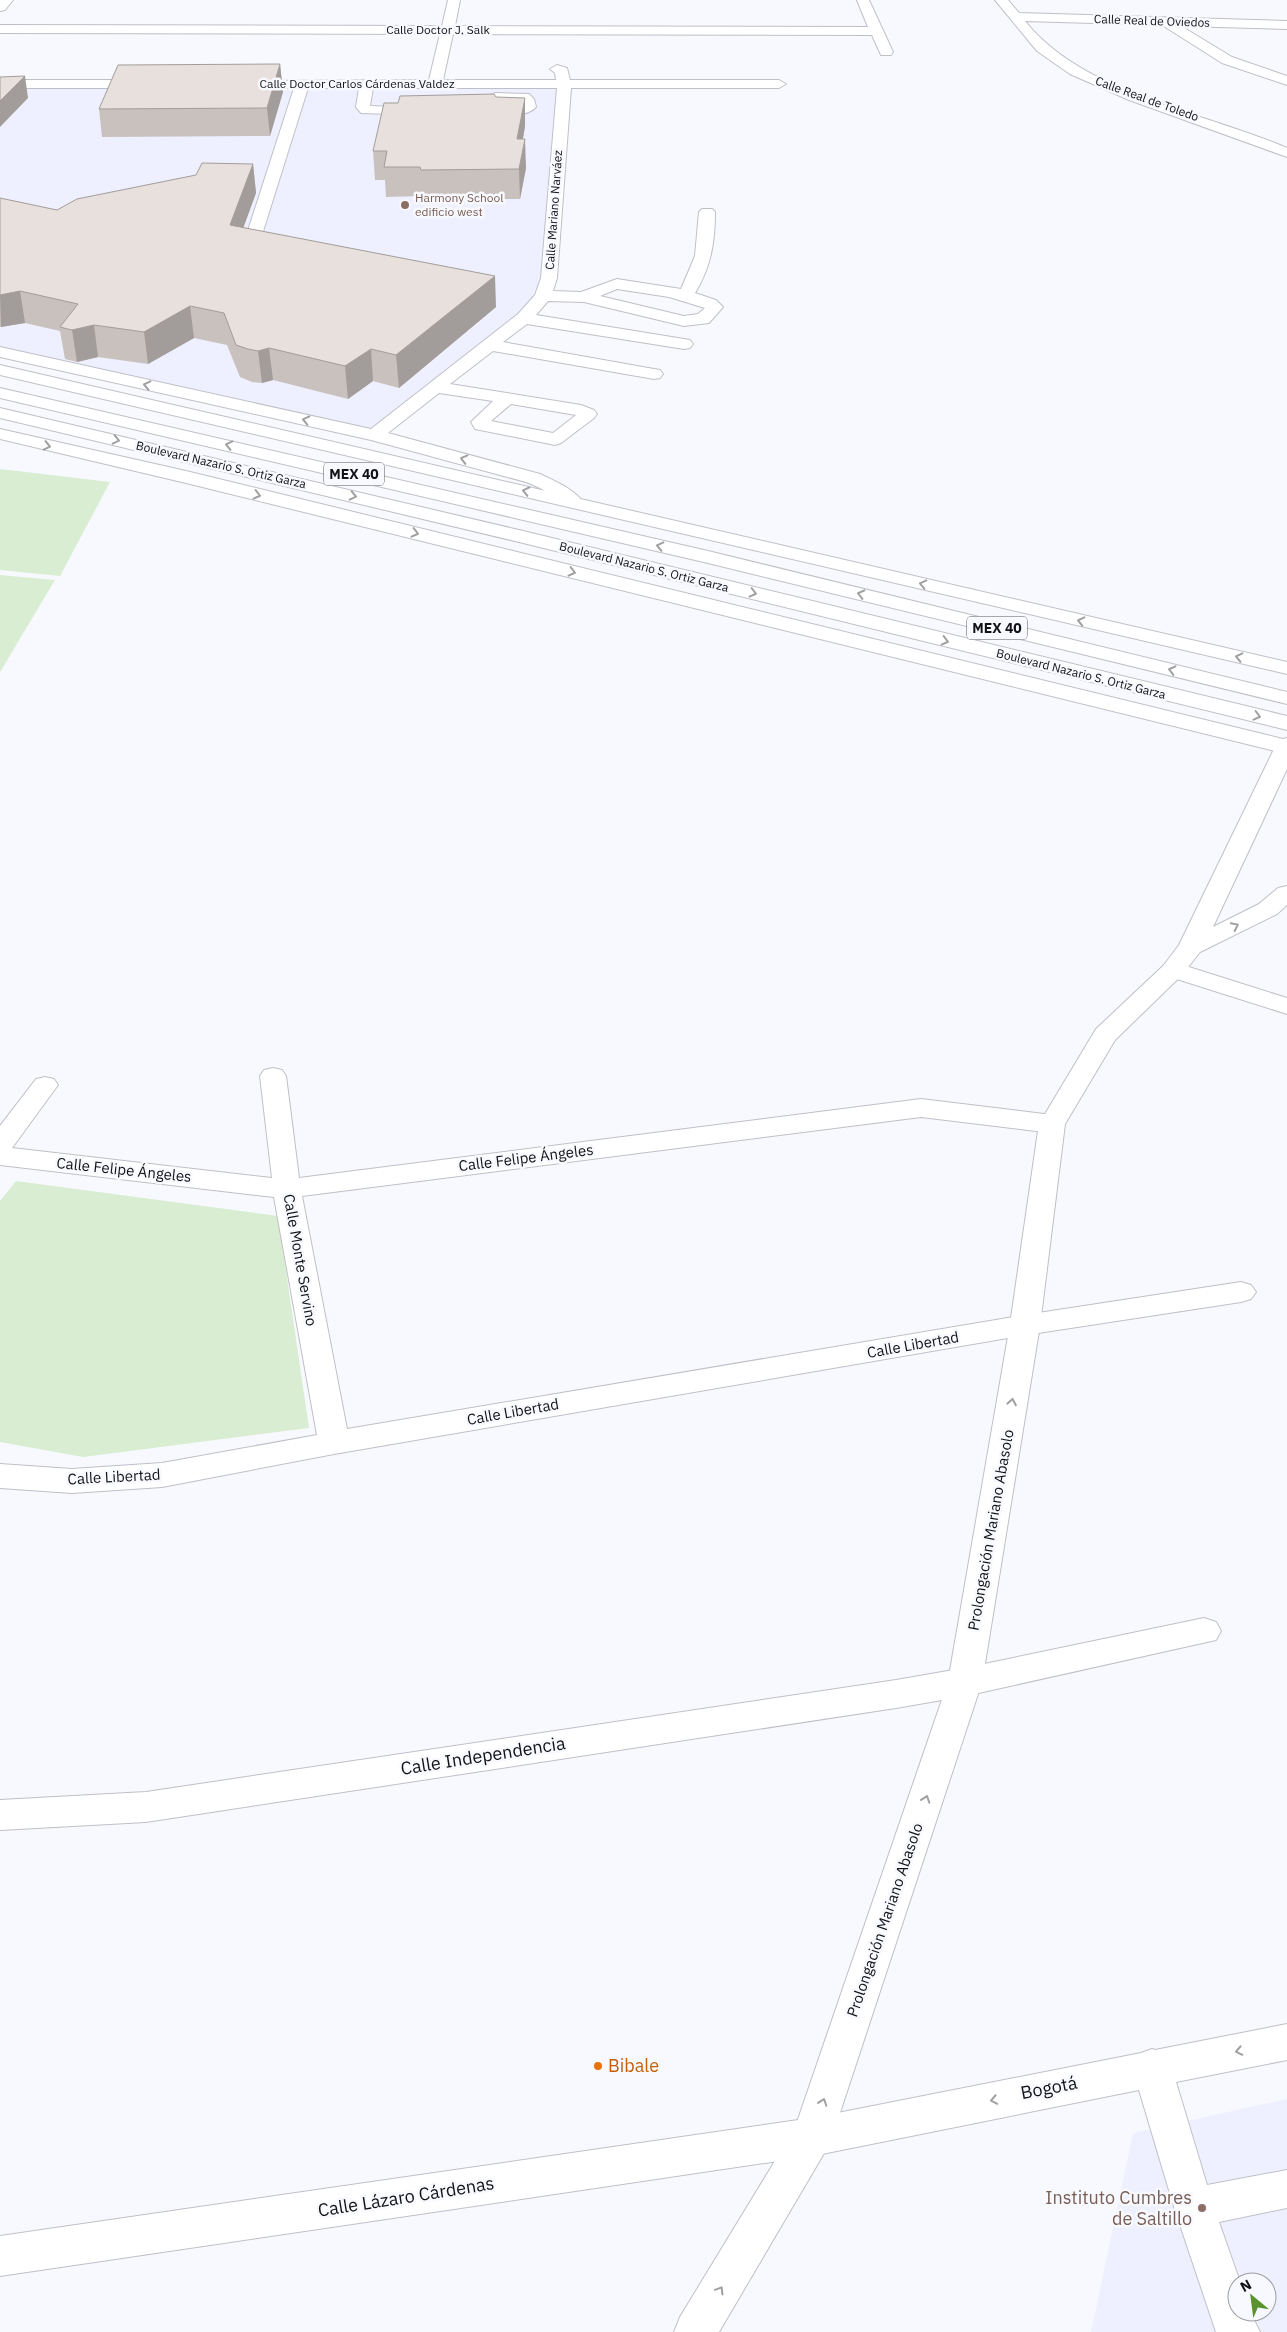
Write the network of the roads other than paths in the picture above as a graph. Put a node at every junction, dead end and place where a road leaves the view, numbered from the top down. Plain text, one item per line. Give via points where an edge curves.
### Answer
1 (7, 0) edge
2 (454, 0) edge
3 (863, 0) edge
4 (1001, 0) edge
5 (0, 7) edge
6 (1017, 17) junction
7 (1166, 22) junction
8 (1287, 25) edge
9 (0, 29) edge
10 (448, 30) junction
11 (876, 31) junction
12 (886, 52) dead end
13 (109, 69) dead end
14 (545, 69) dead end
15 (683, 70) dead end
16 (1287, 81) edge
17 (0, 84) edge
18 (94, 84) junction
19 (164, 84) edge
20 (233, 84) edge
21 (302, 84) junction
22 (434, 84) junction
23 (564, 84) junction
24 (664, 84) junction
25 (779, 84) dead end
26 (367, 91) junction
27 (473, 110) edge
28 (435, 111) edge
29 (1287, 153) edge
30 (707, 212) dead end
31 (288, 260) edge
32 (543, 296) junction
33 (685, 296) junction
34 (584, 297) junction
35 (524, 318) junction
36 (684, 344) dead end
37 (489, 345) junction
38 (0, 352) edge
39 (0, 370) edge
40 (654, 374) dead end
41 (436, 387) junction
42 (0, 393) edge
43 (507, 398) junction
44 (0, 413) edge
45 (0, 434) edge
46 (374, 435) junction
47 (186, 477) junction
48 (271, 477) junction
49 (573, 502) junction
50 (486, 504) junction
51 (868, 572) junction
52 (1287, 668) edge
53 (1287, 698) edge
54 (1287, 740) edge
55 (1287, 893) edge
56 (1182, 958) junction
57 (1287, 1006) edge
58 (272, 1076) dead end
59 (45, 1086) dead end
60 (1052, 1124) junction
61 (0, 1145) edge
62 (0, 1156) edge
63 (287, 1189) junction
64 (1241, 1292) dead end
65 (1025, 1325) junction
66 (334, 1443) junction
67 (0, 1476) edge
68 (1204, 1631) dead end
69 (965, 1682) junction
70 (0, 1815) edge
71 (1287, 2042) edge
72 (1152, 2068) junction
73 (812, 2136) junction
74 (1287, 2189) edge
75 (1194, 2207) junction
76 (0, 2256) edge
77 (695, 2332) edge
78 (1239, 2332) edge

1 - 5 main road
2 - 10 main road
3 - 11 main road
4 - 6 main road, Calle Real de Toledo
6 - 7 main road, Calle Real de Oviedos
6 - 29 main road, Calle Real de Toledo via 1047,53 1089,78
7 - 8 main road, Calle Real de Oviedos
7 - 16 main road via 1227,60
9 - 10 main road, Calle Doctor J. Salk
10 - 11 main road, Calle Doctor J. Salk
10 - 22 main road
11 - 12 main road
13 - 18 main road
14 - 23 main road via 562,71
15 - 24 main road
17 - 18 main road
18 - 19 main road
20 - 21 main road, Calle Doctor Carlos Cárdenas Valdez
21 - 26 main road, Calle Doctor Carlos Cárdenas Valdez
21 - 31 main road via 251,246 269,256
22 - 23 main road, Calle Doctor Carlos Cárdenas Valdez
22 - 26 main road, Calle Doctor Carlos Cárdenas Valdez
23 - 24 main road, Calle Doctor Carlos Cárdenas Valdez
23 - 32 main road, Calle Mariano Narváez via 549,278
24 - 25 main road, Calle Doctor Carlos Cárdenas Valdez
26 - 27 main road via 527,99 528,107 520,110
26 - 28 main road via 364,107 370,112
30 - 33 main road via 708,238 704,258 698,277
32 - 34 main road
32 - 35 main road, Calle Mariano Narváez
33 - 34 main road via 628,284 610,286
33 - 34 main road via 716,307 703,319 684,322
35 - 36 main road
35 - 37 main road, Calle Mariano Narváez
37 - 40 main road
37 - 41 main road, Calle Mariano Narváez
46 -> 38 main road
49 -> 39 main road
41 - 43 main road
41 - 46 main road, Calle Mariano Narváez
50 -> 42 main road, Boulevard Nazario S. Ortiz Garza / MEX 40
43 - 43 main road via 581,410 588,414 555,439 481,425 480,422
44 -> 48 main road, Boulevard Nazario S. Ortiz Garza / MEX 40
45 -> 47 main road
49 -> 46 main road via 533,478
47 - 48 main road
47 -> 54 main road
48 -> 54 main road, Boulevard Nazario S. Ortiz Garza / MEX 40 via 989,652
49 - 51 main road
50 - 51 main road via 576,515
53 -> 50 main road, Boulevard Nazario S. Ortiz Garza / MEX 40
52 -> 51 main road
54 - 56 main road, Prolongación Mariano Abasolo
56 -> 55 main road via 1268,909
56 - 57 main road
56 - 60 main road, Prolongación Mariano Abasolo via 1105,1035
58 - 63 main road, Calle Monte Servino
59 - 61 main road
60 - 63 main road, Calle Felipe Ángeles via 921,1108
60 - 65 main road, Prolongación Mariano Abasolo
62 - 63 main road, Calle Felipe Ángeles
63 - 66 main road, Calle Monte Servino
64 - 65 main road, Calle Libertad
65 - 66 main road, Calle Libertad
69 -> 65 main road, Prolongación Mariano Abasolo
66 - 67 main road, Calle Libertad via 162,1475 72,1481
68 - 69 main road, Calle Independencia
69 - 70 main road, Calle Independencia via 146,1807
73 -> 69 main road, Prolongación Mariano Abasolo
71 -> 72 main road, Bogotá
72 -> 73 main road, Bogotá
72 - 75 main road
73 - 76 main road, Calle Lázaro Cárdenas
77 -> 73 main road, Prolongación Mariano Abasolo
74 - 75 main road
75 - 78 main road

